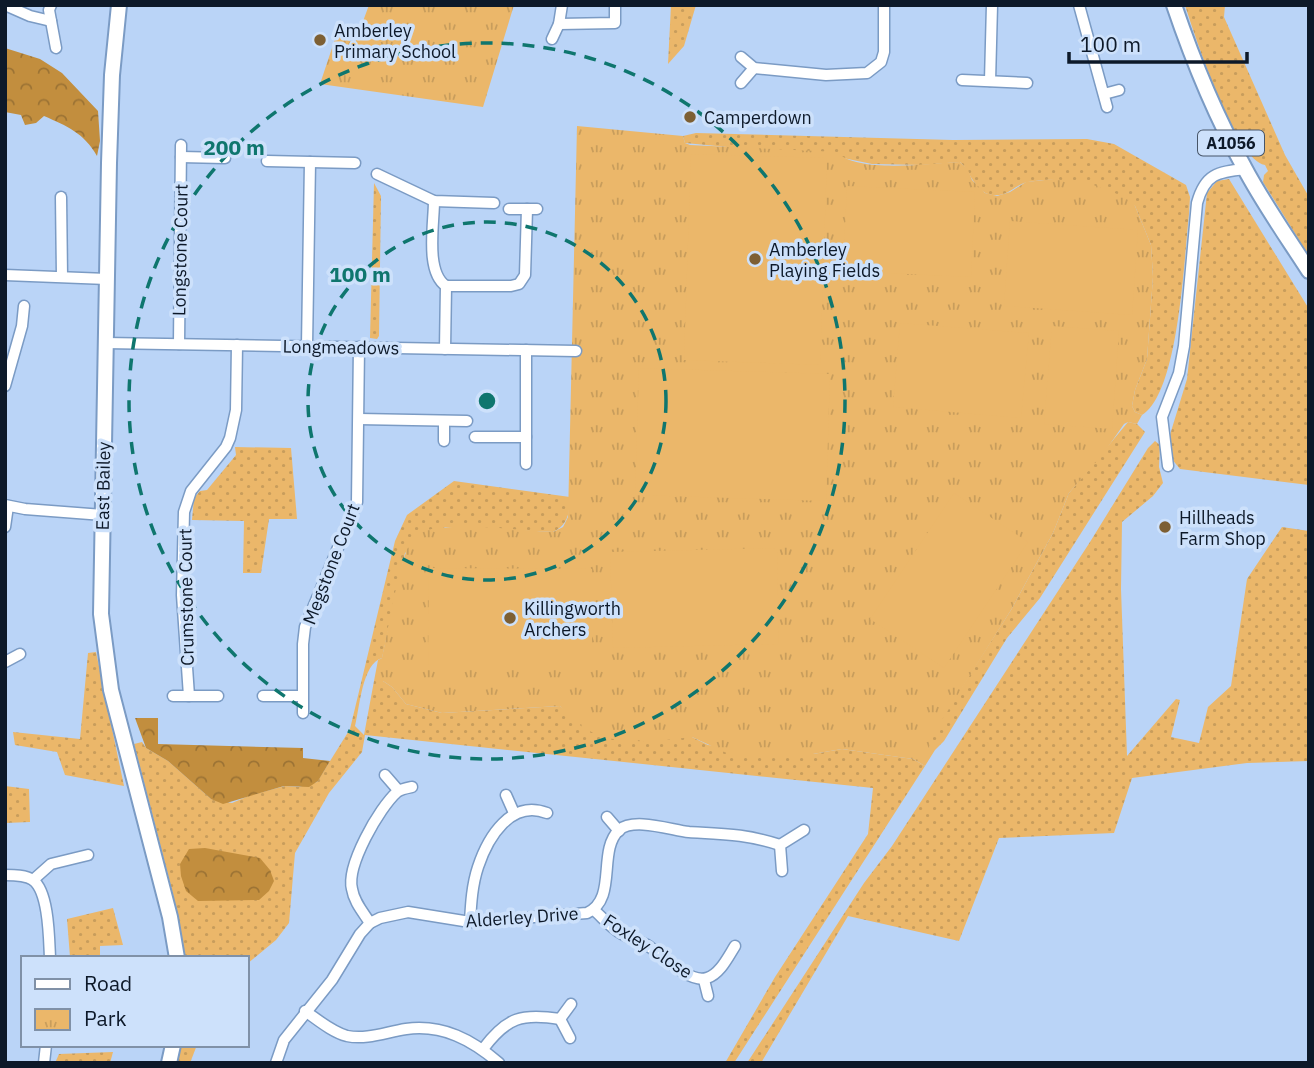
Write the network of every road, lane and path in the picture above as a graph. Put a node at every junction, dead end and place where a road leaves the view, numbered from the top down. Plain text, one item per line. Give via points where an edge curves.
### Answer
1 (5, 5) edge
2 (51, 5) edge
3 (119, 5) edge
4 (562, 5) edge
5 (615, 5) edge
6 (884, 5) edge
7 (992, 5) edge
8 (1079, 5) edge
9 (1174, 5) edge
10 (51, 21) junction
11 (559, 24) junction
12 (552, 39) dead end
13 (56, 48) dead end
14 (741, 57) dead end
15 (754, 68) junction
16 (962, 80) dead end
17 (989, 81) junction
18 (741, 83) dead end
19 (1027, 83) dead end
20 (1119, 90) dead end
21 (1104, 94) junction
22 (1107, 107) dead end
23 (181, 145) dead end
24 (181, 157) junction
25 (225, 158) dead end
26 (267, 162) dead end
27 (310, 162) junction
28 (355, 163) dead end
29 (1245, 169) junction
30 (377, 174) dead end
31 (61, 197) dead end
32 (434, 201) junction
33 (494, 203) dead end
34 (509, 209) dead end
35 (1309, 271) edge
36 (5, 275) edge
37 (62, 276) junction
38 (107, 279) junction
39 (446, 286) junction
40 (24, 306) dead end
41 (105, 343) junction
42 (179, 344) junction
43 (237, 345) junction
44 (307, 346) junction
45 (359, 347) junction
46 (445, 349) junction
47 (526, 350) junction
48 (576, 351) dead end
49 (5, 386) edge
50 (359, 419) junction
51 (444, 421) junction
52 (467, 421) dead end
53 (475, 437) dead end
54 (526, 438) junction
55 (444, 441) dead end
56 (526, 464) dead end
57 (1168, 466) dead end
58 (6, 505) edge
59 (103, 515) junction
60 (5, 527) edge
61 (20, 653) dead end
62 (5, 662) edge
63 (173, 696) dead end
64 (189, 696) junction
65 (218, 696) dead end
66 (263, 696) dead end
67 (302, 696) junction
68 (303, 713) dead end
69 (384, 775) dead end
70 (412, 787) dead end
71 (398, 790) junction
72 (506, 795) dead end
73 (514, 813) junction
74 (547, 813) dead end
75 (607, 817) dead end
76 (804, 830) dead end
77 (619, 831) junction
78 (780, 845) junction
79 (88, 855) dead end
80 (782, 871) dead end
81 (5, 875) edge
82 (33, 880) junction
83 (594, 910) junction
84 (470, 922) junction
85 (370, 923) junction
86 (735, 946) dead end
87 (50, 956) edge
88 (177, 956) edge
89 (704, 980) junction
90 (708, 996) dead end
91 (571, 1004) dead end
92 (305, 1011) junction
93 (560, 1019) junction
94 (570, 1038) dead end
95 (482, 1049) junction
96 (276, 1063) edge
97 (499, 1063) edge

1 - 10 street
2 - 10 street
3 - 38 street, East Bailey via 112,75
4 - 11 street
5 - 11 street via 615,23
6 - 15 street via 884,52 881,62 867,73 827,75
7 - 17 street
8 - 21 street
9 - 29 street, A1056 via 1209,99
10 - 13 street
11 - 12 street
14 - 15 street
15 - 18 street
16 - 17 street
17 - 19 street
20 - 21 street
21 - 22 street
23 - 24 street, Longstone Court
24 - 25 street
24 - 42 street, Longstone Court
26 - 27 street
27 - 28 street
27 - 44 street
29 - 35 street, A1056
29 - 57 street via 1206,180 1197,203 1184,346 1162,417
30 - 32 street
31 - 37 street
32 - 33 street
32 - 39 street via 433,265
34 - 39 street via 532,209 525,275 519,284
36 - 37 street
37 - 38 street
38 - 41 street, East Bailey
39 - 46 street
40 - 49 street
41 - 42 street, Longmeadows
41 - 59 street, East Bailey
42 - 43 street, Longmeadows
43 - 44 street, Longmeadows
43 - 64 street, Crumstone Court via 236,410 230,438 191,491 184,513 182,595
44 - 45 street, Longmeadows
45 - 46 street, Longmeadows
45 - 50 street, Megstone Court
46 - 47 street, Longmeadows
47 - 48 street, Longmeadows
47 - 54 street
50 - 51 street
50 - 67 street, Megstone Court via 358,502 305,627
51 - 52 street
51 - 55 street
53 - 54 street
54 - 56 street
58 - 59 street
58 - 60 street
59 - 88 street, East Bailey via 101,614 111,690
61 - 62 street
63 - 64 street
64 - 65 street
66 - 67 street
67 - 68 street, Megstone Court
69 - 71 street
70 - 71 street
71 - 85 street via 352,867 352,889
72 - 73 street
73 - 74 street via 537,809
73 - 84 street via 493,836 478,867
75 - 77 street
76 - 78 street
77 - 78 street via 655,825 754,837
77 - 83 street, Alderley Drive via 609,850 605,886
78 - 80 street
79 - 82 street via 51,864
81 - 82 street
82 - 87 street via 47,920
83 - 84 street, Alderley Drive via 570,916
83 - 89 street, Foxley Close via 622,934
84 - 85 street, Alderley Drive via 408,912
85 - 92 street
86 - 89 street, Foxley Close via 721,967
89 - 90 street, Foxley Close
91 - 93 street
92 - 95 street via 344,1035 367,1037 433,1029
92 - 96 street via 284,1040
93 - 94 street
93 - 95 street via 520,1017
95 - 97 street

